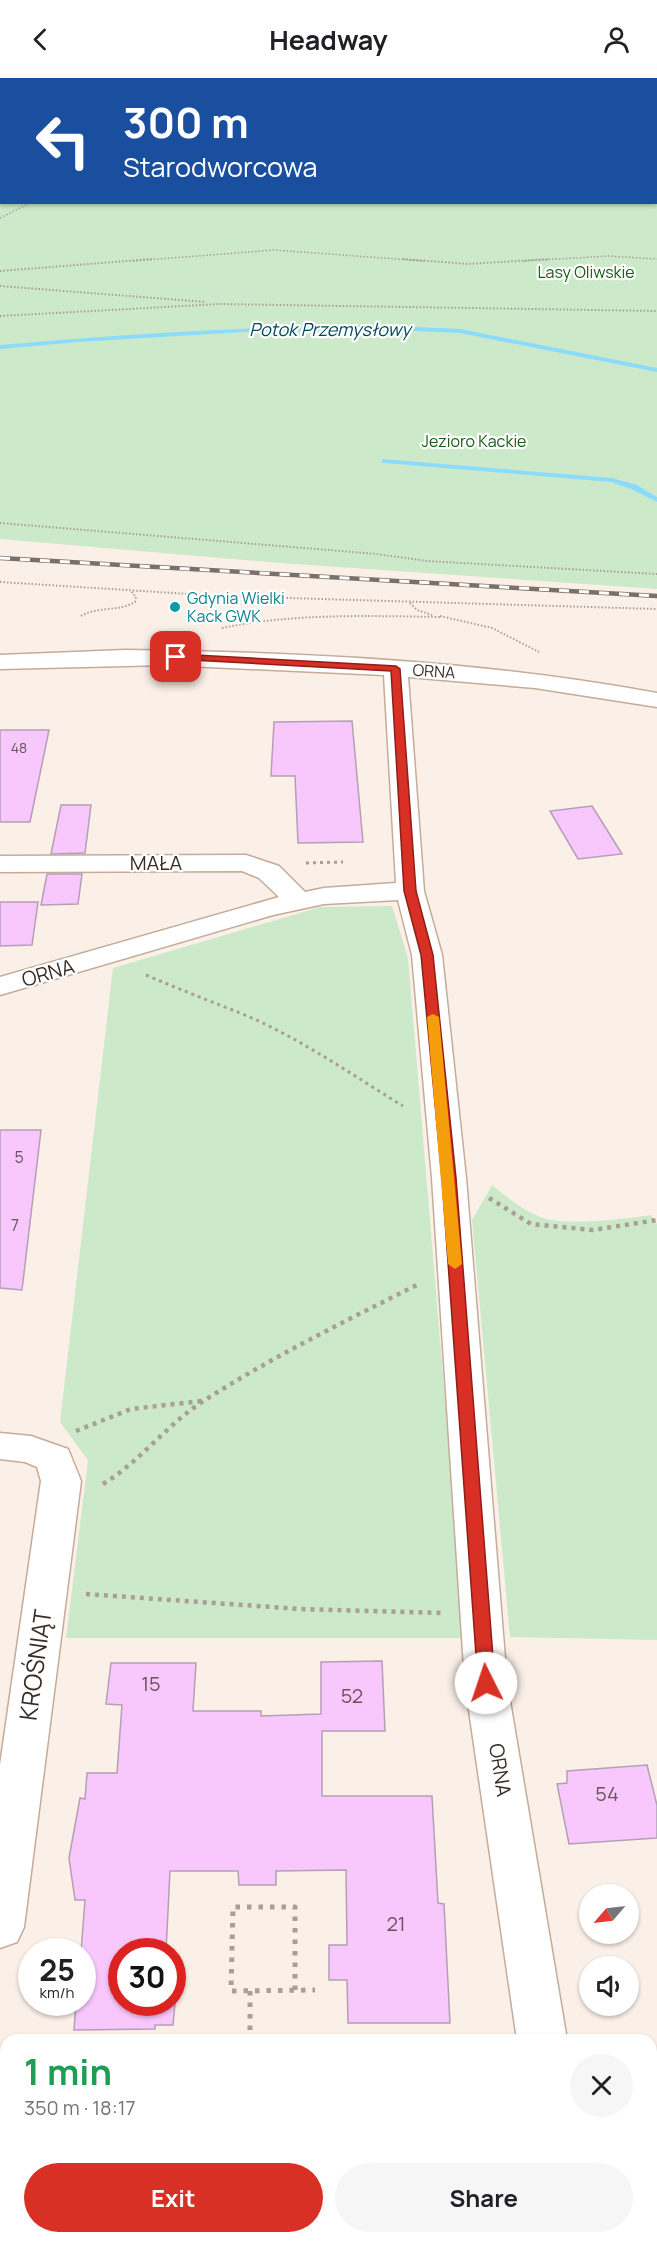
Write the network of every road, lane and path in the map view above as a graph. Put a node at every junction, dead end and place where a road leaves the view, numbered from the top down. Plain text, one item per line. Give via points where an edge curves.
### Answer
1 (28, 204) edge
2 (0, 219) edge
3 (657, 259) edge
4 (0, 271) edge
5 (0, 286) edge
6 (220, 304) junction
7 (657, 311) edge
8 (0, 316) edge
9 (0, 524) edge
10 (657, 574) edge
11 (0, 582) edge
12 (131, 591) junction
13 (410, 603) junction
14 (657, 609) edge
15 (81, 616) dead end
16 (442, 617) junction
17 (214, 629) dead end
18 (0, 662) edge
19 (396, 669) junction
20 (540, 681) junction
21 (657, 700) edge
22 (408, 849) junction
23 (0, 864) edge
24 (258, 866) junction
25 (410, 891) junction
26 (299, 901) junction
27 (100, 958) junction
28 (0, 986) edge
29 (444, 1134) junction
30 (449, 1178) junction
31 (657, 1220) edge
32 (456, 1269) junction
33 (202, 1401) junction
34 (16, 1448) edge
35 (58, 1510) junction
36 (47, 1592) junction
37 (482, 1614) junction
38 (0, 1927) edge
39 (295, 1990) junction
40 (315, 1990) dead end
41 (250, 1991) junction
42 (250, 2034) edge
43 (541, 2034) edge

1 - 2 path
3 - 4 path via 608,256 468,264 274,250
5 - 6 path
6 - 7 path
6 - 8 path
9 - 10 path via 427,561
11 - 12 path
12 - 13 path
12 - 15 path via 136,597 129,606 88,610
13 - 14 path
13 - 16 path via 417,610
16 - 17 path via 308,616
16 - 20 path via 492,628 527,644 552,662 552,669
18 - 19 street via 129,656
19 - 20 street, ORNA
19 - 22 street, ORNA
20 - 21 street, ORNA
22 - 24 path via 374,862
22 - 25 street, ORNA
23 - 24 street, MAŁA via 230,862
24 - 26 street, MAŁA
25 - 26 street, ORNA
25 - 29 street, ORNA via 427,955
26 - 27 street, ORNA
27 - 28 street, ORNA
27 - 29 path via 255,1021 383,1093
29 - 30 street, ORNA
30 - 31 path via 531,1224 593,1230
30 - 32 street, ORNA
32 - 33 path via 424,1281 300,1344
32 - 37 street, ORNA
33 - 34 path via 130,1409
33 - 35 path via 120,1474
34 - 35 street, KROŚNIĄT via 54,1459 61,1481
35 - 36 street, KROŚNIĄT
36 - 37 path via 300,1609
36 - 38 street, KROŚNIĄT
37 - 43 street, ORNA via 486,1683
39 - 40 path
39 - 41 path
39 - 41 path via 295,1907 233,1907 231,1991
41 - 42 path

